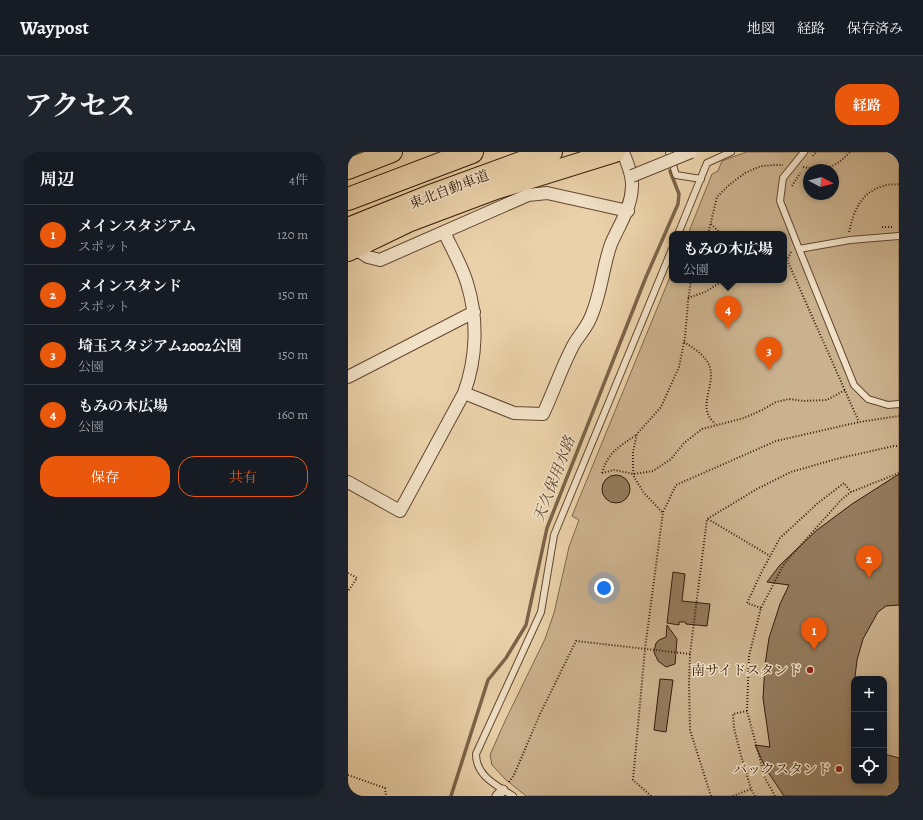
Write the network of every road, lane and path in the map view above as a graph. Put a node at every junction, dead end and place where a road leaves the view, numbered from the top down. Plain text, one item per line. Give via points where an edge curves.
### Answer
1 (392, 152) edge
2 (472, 152) edge
3 (550, 152) edge
4 (615, 152) edge
5 (623, 152) edge
6 (669, 152) edge
7 (691, 152) edge
8 (731, 152) edge
9 (804, 152) edge
10 (816, 152) edge
11 (850, 152) edge
12 (364, 157) edge
13 (812, 157) dead end
14 (835, 164) edge
15 (775, 165) dead end
16 (803, 168) edge
17 (348, 169) edge
18 (632, 176) junction
19 (701, 179) junction
20 (899, 184) edge
21 (529, 187) junction
22 (791, 192) dead end
23 (348, 199) edge
24 (628, 211) junction
25 (711, 224) junction
26 (899, 226) edge
27 (878, 228) dead end
28 (679, 231) edge
29 (709, 231) edge
30 (718, 231) edge
31 (444, 232) junction
32 (856, 232) dead end
33 (899, 236) edge
34 (350, 242) edge
35 (798, 246) junction
36 (669, 256) edge
37 (690, 283) edge
38 (719, 283) edge
39 (688, 298) junction
40 (474, 312) junction
41 (684, 342) junction
42 (348, 377) edge
43 (845, 390) junction
44 (464, 393) junction
45 (899, 404) edge
46 (899, 416) edge
47 (859, 422) junction
48 (715, 425) junction
49 (637, 434) junction
50 (899, 446) edge
51 (899, 473) edge
52 (634, 474) junction
53 (348, 482) edge
54 (851, 492) junction
55 (663, 512) junction
56 (708, 519) junction
57 (770, 556) junction
58 (348, 573) edge
59 (348, 592) edge
60 (761, 608) junction
61 (645, 649) junction
62 (690, 654) junction
63 (747, 711) junction
64 (348, 775) edge
65 (751, 788) junction
66 (500, 793) edge
67 (386, 796) edge
68 (513, 796) edge
69 (651, 796) edge
70 (711, 796) edge
71 (733, 796) edge
72 (756, 796) edge
73 (776, 796) edge

1 - 12 highway
2 - 23 highway, 東北自動車道
3 - 34 highway, 東北自動車道 via 433,195
4 - 21 highway
5 - 18 street
6 - 19 lane via 676,175
7 - 18 street, bridge
8 - 19 lane via 707,163
9 - 35 lane via 783,178 780,201
10 - 13 path
11 - 14 path
12 - 17 highway
15 - 25 path via 761,166 728,185 717,197
16 - 22 path via 792,185
18 - 24 street
19 - 28 lane
20 - 32 path via 883,186 866,195 854,212 849,233
21 - 24 street
21 - 31 street via 528,195
21 - 34 highway via 496,189
24 - 44 street via 612,243 589,321 574,344 543,414 514,413
25 - 29 path
25 - 30 path
26 - 27 path
31 - 34 street via 380,260 368,258
31 - 40 street via 467,282
33 - 35 lane
35 - 43 path via 787,260
35 - 45 lane via 854,385 868,399 888,405
36 - 66 lane via 554,534 541,612 476,754 479,770
37 - 39 path
38 - 39 path
39 - 41 path
40 - 42 street
40 - 44 street via 471,376
41 - 48 path via 700,353 710,366 706,404 708,415
41 - 49 path via 680,367 661,407
43 - 47 path
43 - 48 path via 827,400 804,401 789,398 744,418
44 - 53 street via 400,510
46 - 47 path
47 - 55 path via 776,441 676,485
48 - 52 path via 702,429 684,443 671,459 653,471
49 - 52 path via 633,452
49 - 52 path via 609,456 602,473 614,470
50 - 56 path via 836,459 791,472
51 - 54 path
52 - 55 path via 644,493
54 - 57 path via 844,483 832,492 780,538
54 - 60 path via 784,564
55 - 61 path
56 - 57 path
56 - 62 path
57 - 60 path via 747,603
58 - 59 path via 357,578
60 - 63 path via 749,656
61 - 62 path
61 - 66 path via 576,641 514,774
61 - 69 path via 633,780
62 - 70 path via 690,730
63 - 65 path via 733,714 734,728
63 - 73 path via 765,778
64 - 67 path via 385,788
65 - 71 path
65 - 72 path
66 - 68 lane

